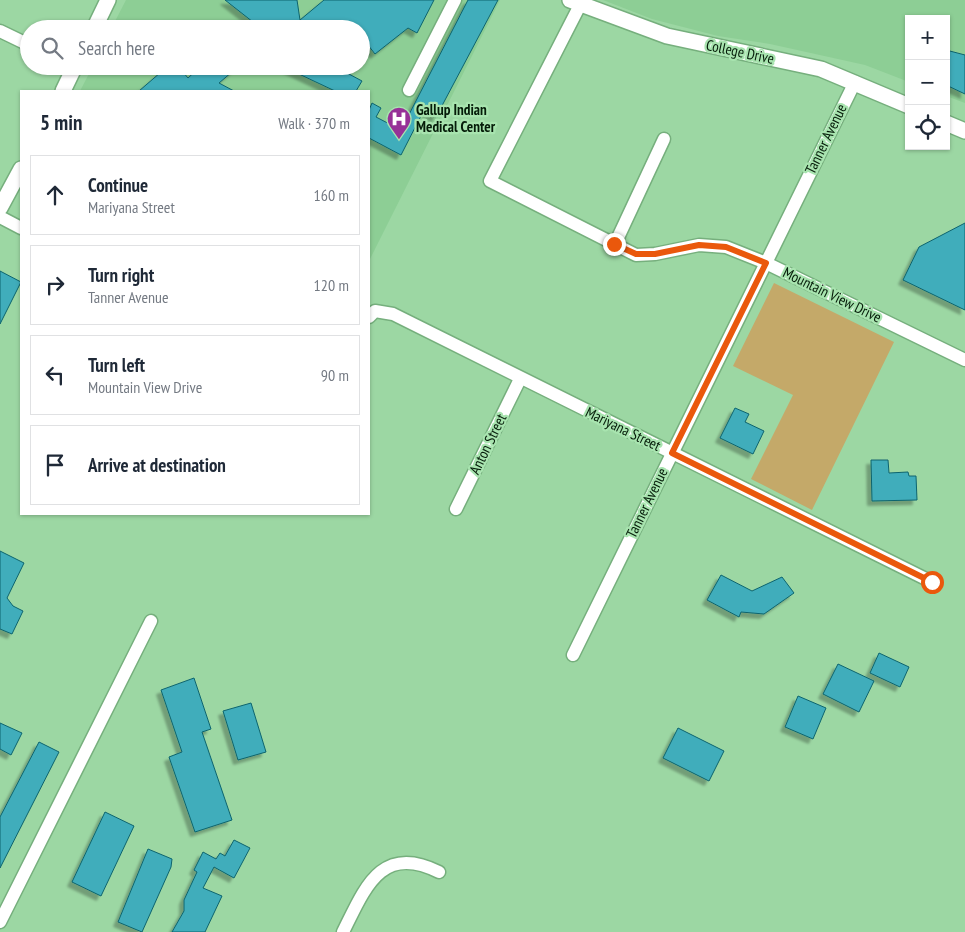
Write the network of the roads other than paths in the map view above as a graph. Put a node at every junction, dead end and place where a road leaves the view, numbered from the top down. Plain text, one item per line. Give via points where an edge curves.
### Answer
1 (108, 0) edge
2 (455, 0) edge
3 (575, 2) edge
4 (98, 20) edge
5 (0, 31) edge
6 (20, 41) edge
7 (70, 75) edge
8 (855, 82) junction
9 (63, 90) edge
10 (409, 90) dead end
11 (907, 105) edge
12 (950, 125) edge
13 (965, 131) edge
14 (664, 139) dead end
15 (20, 170) edge
16 (0, 208) edge
17 (0, 217) edge
18 (20, 227) edge
19 (614, 244) junction
20 (766, 263) junction
21 (370, 316) edge
22 (965, 360) edge
23 (520, 379) junction
24 (672, 453) junction
25 (456, 509) dead end
26 (932, 582) dead end
27 (150, 621) dead end
28 (573, 655) dead end
29 (439, 872) dead end
30 (0, 922) edge
31 (343, 932) edge

1 - 4 main road
2 - 10 street
3 - 8 main road, College Drive via 668,36 821,69
3 - 19 street, Mountain View Drive via 490,181
5 - 6 street
7 - 9 main road
8 - 11 main road, College Drive
8 - 20 street, Tanner Avenue
12 - 13 main road
14 - 19 street
15 - 16 main road
17 - 18 street
19 - 20 street, Mountain View Drive via 636,254 655,254 699,245 726,247
20 - 22 street, Mountain View Drive
20 - 24 street, Tanner Avenue
21 - 23 street, Mariyana Street via 375,311 393,314
23 - 24 street, Mariyana Street
23 - 25 street, Anton Street
24 - 26 street, Mariyana Street
24 - 28 street, Tanner Avenue
27 - 30 street
29 - 31 street via 416,863 387,866 372,878

